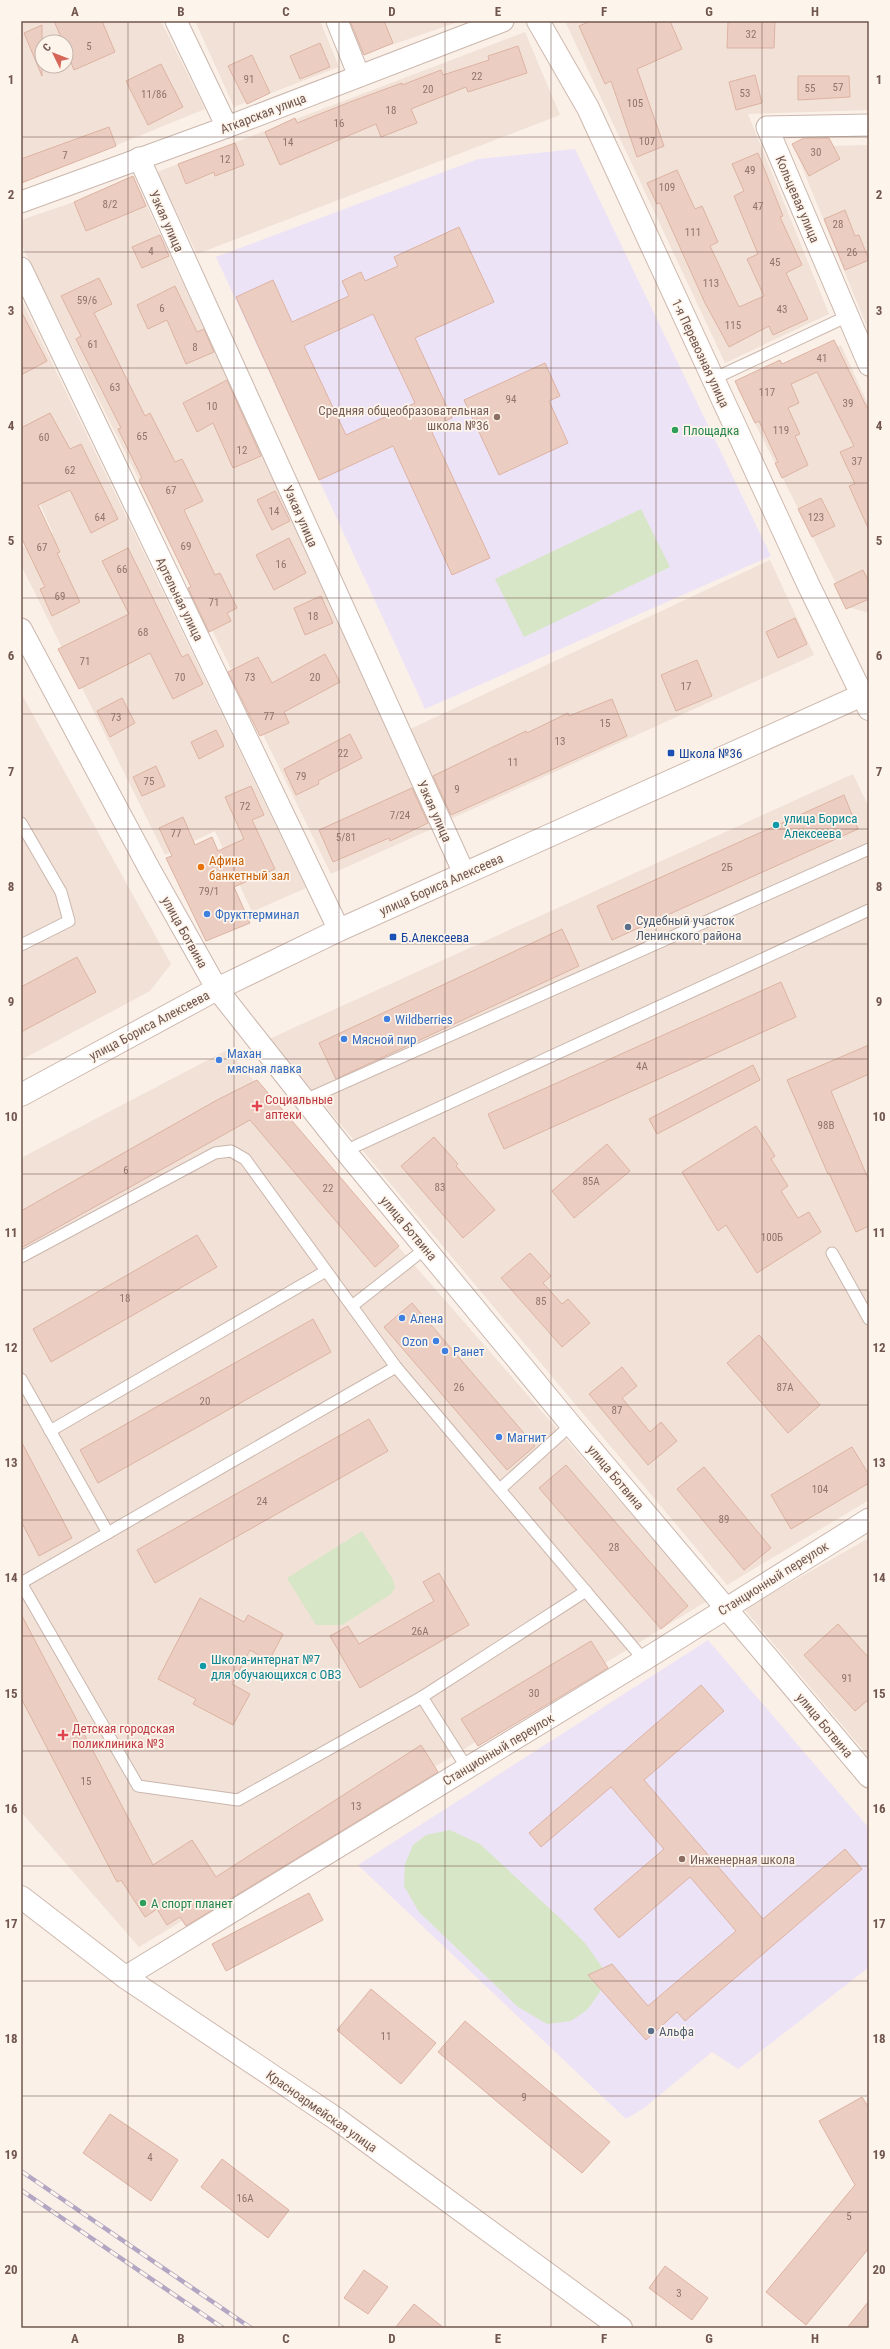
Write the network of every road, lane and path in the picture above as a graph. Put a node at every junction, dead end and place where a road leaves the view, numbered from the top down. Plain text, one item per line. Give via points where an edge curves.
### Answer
1 (176, 21) edge
2 (337, 21) edge
3 (504, 21) edge
4 (538, 21) edge
5 (359, 76) junction
6 (869, 125) edge
7 (227, 127) junction
8 (138, 158) junction
9 (21, 202) edge
10 (21, 268) edge
11 (848, 316) junction
12 (869, 366) edge
13 (713, 379) junction
14 (21, 629) edge
15 (27, 654) edge
16 (867, 698) edge
17 (21, 823) edge
18 (869, 849) edge
19 (464, 873) junction
20 (869, 910) edge
21 (339, 930) junction
22 (21, 945) edge
23 (216, 989) junction
24 (21, 1094) edge
25 (305, 1100) junction
26 (345, 1151) junction
27 (426, 1248) junction
28 (832, 1253) dead end
29 (21, 1257) edge
30 (326, 1271) junction
31 (352, 1306) junction
32 (869, 1319) edge
33 (396, 1367) junction
34 (21, 1379) edge
35 (571, 1425) junction
36 (50, 1431) junction
37 (500, 1489) junction
38 (869, 1519) edge
39 (108, 1533) junction
40 (21, 1583) edge
41 (586, 1591) junction
42 (725, 1608) junction
43 (644, 1660) junction
44 (422, 1697) junction
45 (467, 1768) junction
46 (869, 1777) edge
47 (21, 1897) edge
48 (125, 1977) junction
49 (621, 2328) edge

1 - 7 street
2 - 5 street
3 - 5 street, Аткарская улица
4 - 13 main road, 1-я Перевозная улица via 588,108
5 - 7 street, Аткарская улица
6 - 11 street, Кольцевая улица via 767,127
7 - 8 street, Аткарская улица
8 - 9 street, Аткарская улица
8 - 19 street, Узкая улица
10 - 21 street, Артельная улица
11 - 12 street, Кольцевая улица
11 - 13 lane
13 - 16 main road, 1-я Перевозная улица via 808,584
14 - 15 street, улица Ботвина
15 - 23 street, улица Ботвина
16 - 19 main road, улица Бориса Алексеева
17 - 22 lane via 61,892 69,921
18 - 25 lane
19 - 21 main road, улица Бориса Алексеева
20 - 26 lane
21 - 23 main road, улица Бориса Алексеева
23 - 24 main road, улица Бориса Алексеева
23 - 25 street, улица Ботвина
25 - 26 street, улица Ботвина
26 - 27 street, улица Ботвина
27 - 31 lane
27 - 35 street, улица Ботвина
28 - 32 lane
29 - 30 lane via 215,1153 231,1151 245,1159
30 - 31 lane
30 - 36 lane
31 - 33 lane
33 - 37 lane
33 - 39 lane
34 - 36 lane
35 - 37 lane
35 - 42 street, улица Ботвина
36 - 39 lane
37 - 41 lane
38 - 42 street, Станционный переулок
39 - 40 lane
40 - 44 lane via 138,1786 238,1800
41 - 43 lane
41 - 44 lane
42 - 43 street, Станционный переулок
42 - 46 street, улица Ботвина
43 - 45 street, Станционный переулок
44 - 45 lane
45 - 48 street, Станционный переулок
47 - 48 main road, Красноармейская улица
48 - 49 main road, Красноармейская улица via 338,2120

